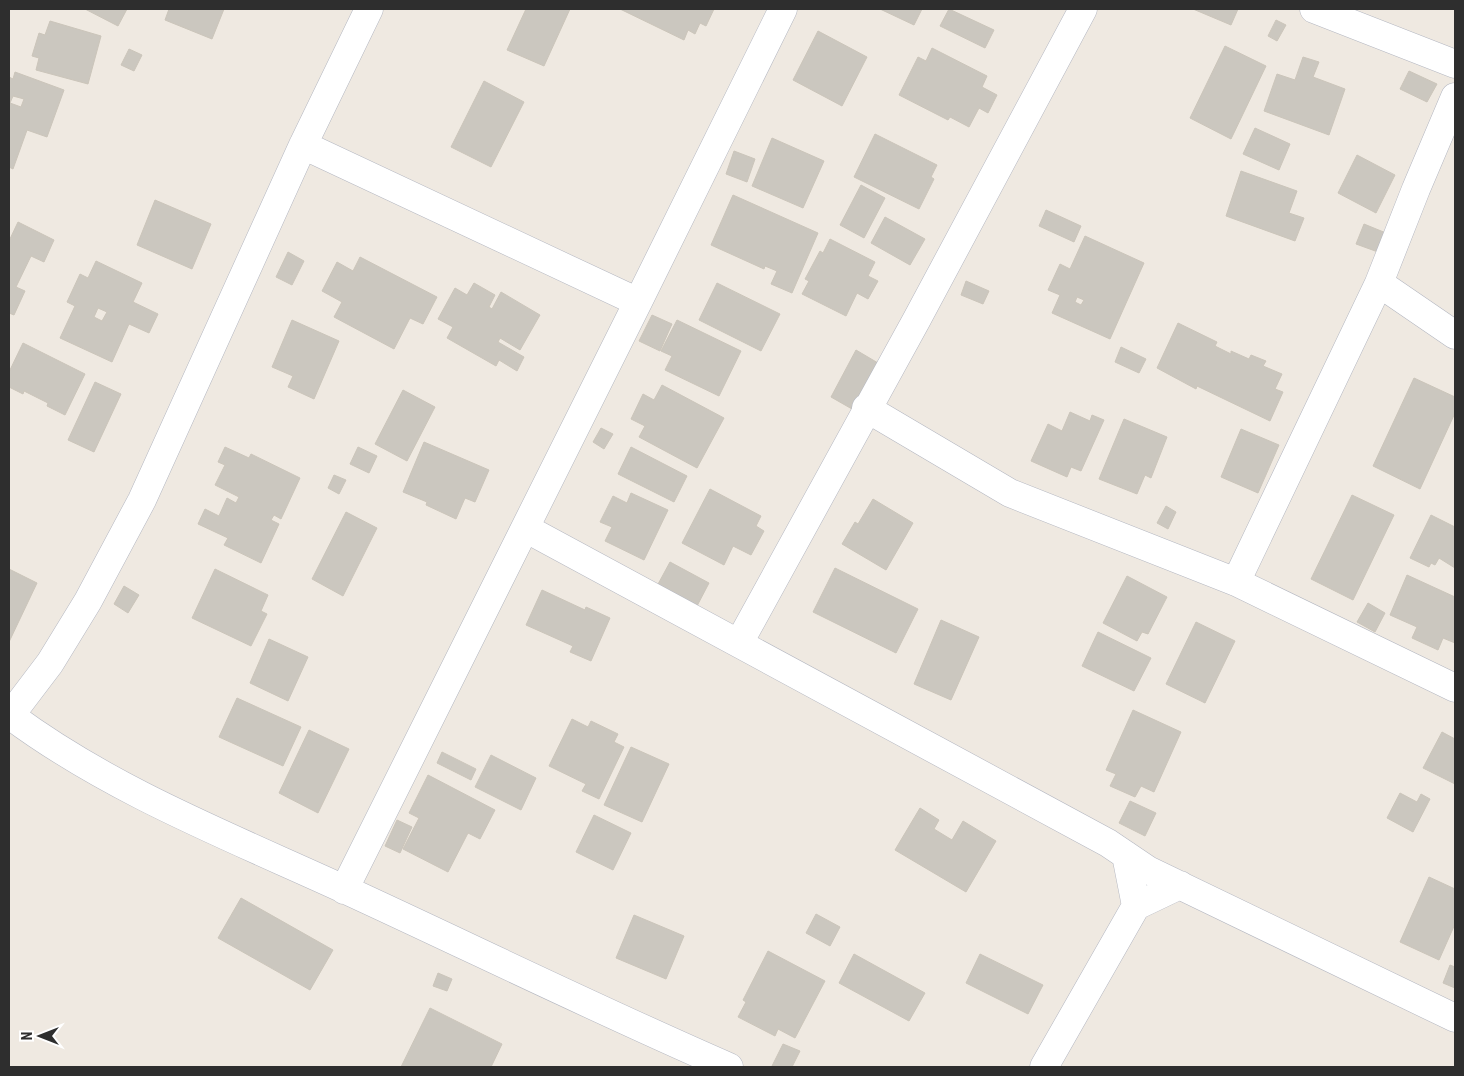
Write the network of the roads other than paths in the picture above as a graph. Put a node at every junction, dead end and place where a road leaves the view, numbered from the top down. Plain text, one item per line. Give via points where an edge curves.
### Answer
1 (369, 9) edge
2 (782, 9) edge
3 (1083, 9) edge
4 (1314, 9) edge
5 (1455, 64) edge
6 (1455, 97) edge
7 (303, 145) junction
8 (1379, 284) junction
9 (638, 302) junction
10 (1455, 335) edge
11 (866, 408) junction
12 (525, 528) junction
13 (1236, 582) junction
14 (739, 644) junction
15 (1455, 688) edge
16 (10, 716) edge
17 (1126, 855) junction
18 (1180, 885) junction
19 (344, 890) junction
20 (1136, 906) junction
21 (1455, 1018) edge
22 (729, 1067) edge
23 (1044, 1067) edge

1 - 7 street
2 - 9 street
3 - 11 street
4 - 5 street
6 - 8 street
7 - 9 street
7 - 16 street via 142,500 88,601 50,663
8 - 10 street
8 - 13 street
9 - 12 street
11 - 13 street via 1010,493
11 - 14 street
12 - 14 street
12 - 19 street
13 - 15 street
14 - 17 street
16 - 19 street via 36,735 147,797
17 - 18 street
17 - 20 street
18 - 20 street
18 - 21 street
19 - 22 street
20 - 23 street

